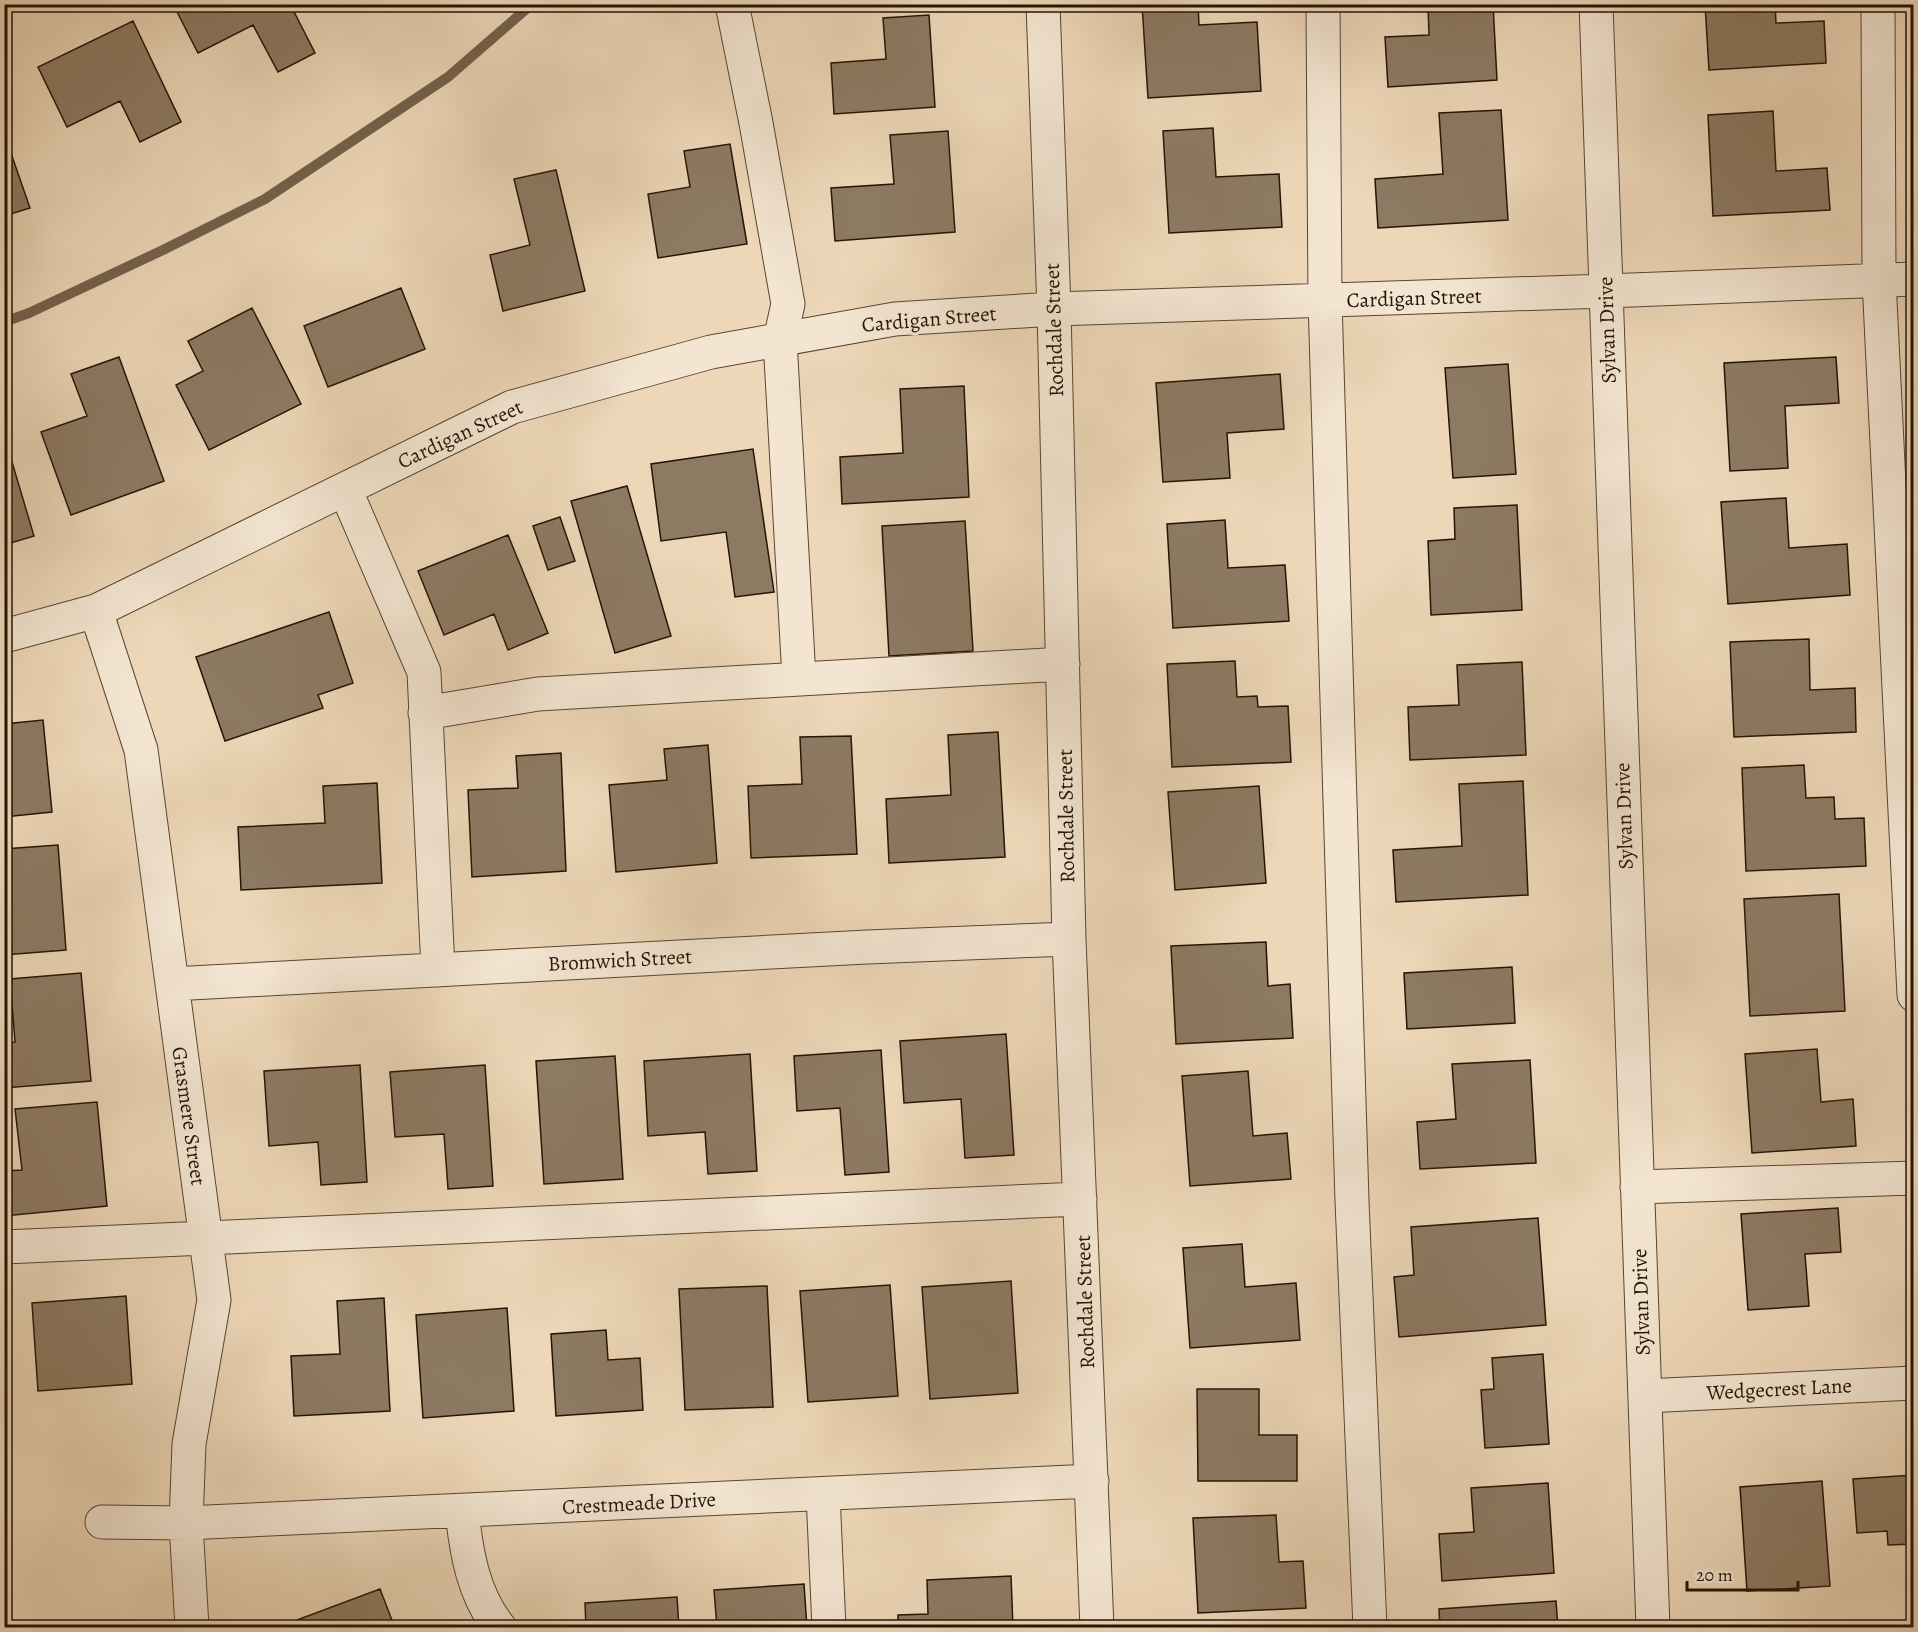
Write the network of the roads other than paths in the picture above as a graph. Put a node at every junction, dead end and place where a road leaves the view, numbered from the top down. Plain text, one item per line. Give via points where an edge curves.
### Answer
1 (732, 4) edge
2 (1043, 4) edge
3 (1323, 4) edge
4 (1596, 4) edge
5 (1878, 4) edge
6 (1914, 279) edge
7 (1879, 280) junction
8 (1606, 291) junction
9 (1325, 300) junction
10 (1054, 309) junction
11 (780, 340) junction
12 (345, 489) junction
13 (96, 611) junction
14 (4, 636) edge
15 (1063, 664) junction
16 (799, 678) junction
17 (425, 712) junction
18 (1069, 939) junction
19 (438, 970) junction
20 (172, 984) junction
21 (1914, 995) edge
22 (1914, 1178) edge
23 (1637, 1187) junction
24 (1080, 1199) junction
25 (206, 1238) junction
26 (4, 1247) edge
27 (1914, 1383) edge
28 (1645, 1395) junction
29 (1092, 1481) junction
30 (823, 1494) junction
31 (462, 1511) junction
32 (102, 1522) dead end
33 (186, 1523) junction
34 (192, 1628) edge
35 (500, 1628) edge
36 (829, 1628) edge
37 (1097, 1628) edge
38 (1370, 1628) edge
39 (1653, 1628) edge

1 - 11 street via 788,304
2 - 10 street, Rochdale Street
3 - 9 street
4 - 8 street, Sylvan Drive
5 - 7 street
6 - 7 street, Cardigan Street
7 - 8 street, Cardigan Street
7 - 21 street
8 - 9 street, Cardigan Street
8 - 23 street, Sylvan Drive
9 - 10 street, Cardigan Street
9 - 38 street via 1352,1189
10 - 11 street, Cardigan Street via 895,319
10 - 15 street, Rochdale Street
11 - 12 street, Cardigan Street via 711,352 512,407
11 - 16 street
12 - 13 street, Cardigan Street
12 - 17 street via 424,672
13 - 14 street, Cardigan Street
13 - 20 street, Grasmere Street via 141,750
15 - 16 street
15 - 18 street, Rochdale Street
16 - 17 street via 538,694
17 - 19 street
18 - 19 street, Bromwich Street
18 - 24 street, Rochdale Street
19 - 20 street, Bromwich Street
20 - 25 street, Grasmere Street
22 - 23 street
23 - 28 street, Sylvan Drive
24 - 25 street
24 - 29 street, Rochdale Street
25 - 26 street
25 - 33 street, Grasmere Street via 214,1300 189,1444
27 - 28 street, Wedgecrest Lane
28 - 39 street, Sylvan Drive
29 - 30 street, Crestmeade Drive
29 - 37 street, Rochdale Street
30 - 31 street, Crestmeade Drive
30 - 36 street
31 - 33 street, Crestmeade Drive
31 - 35 street via 466,1547 477,1586
32 - 33 street, Crestmeade Drive
33 - 34 street, Grasmere Street

